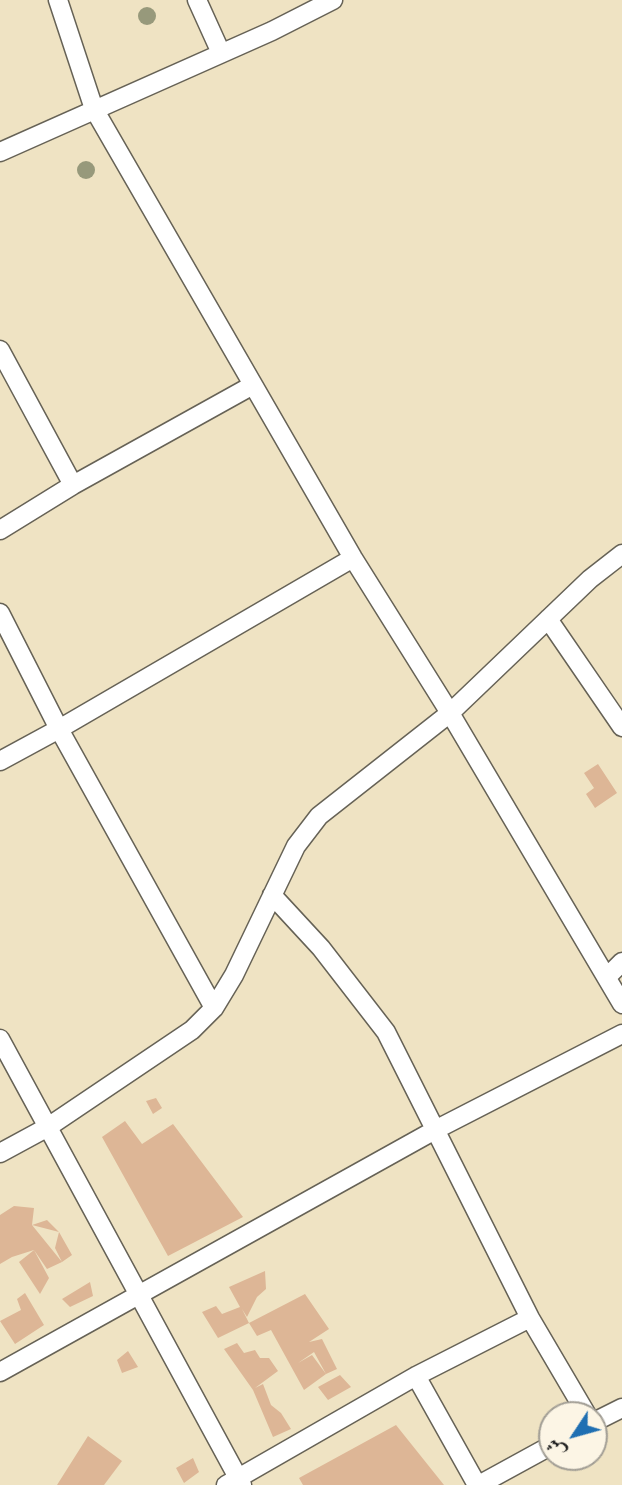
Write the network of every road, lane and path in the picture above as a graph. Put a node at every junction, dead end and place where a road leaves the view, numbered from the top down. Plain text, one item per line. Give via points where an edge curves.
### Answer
1 (58, 0) edge
2 (197, 0) edge
3 (333, 0) edge
4 (221, 54) junction
5 (94, 108) junction
6 (0, 152) edge
7 (0, 350) edge
8 (7, 380) edge
9 (253, 385) junction
10 (74, 485) junction
11 (0, 530) edge
12 (622, 555) edge
13 (353, 558) junction
14 (0, 614) edge
15 (548, 619) junction
16 (450, 713) junction
17 (622, 727) edge
18 (59, 729) junction
19 (0, 761) edge
20 (272, 895) junction
21 (622, 962) edge
22 (607, 977) junction
23 (622, 1004) edge
24 (214, 1008) junction
25 (622, 1034) edge
26 (0, 1039) edge
27 (48, 1127) junction
28 (435, 1130) junction
29 (0, 1153) edge
30 (138, 1295) junction
31 (530, 1318) junction
32 (0, 1372) edge
33 (416, 1376) junction
34 (579, 1401) edge
35 (538, 1453) edge
36 (236, 1483) edge
37 (478, 1485) edge

1 - 5 street
2 - 4 street
3 - 4 street
4 - 5 street
5 - 6 street
5 - 9 street
7 - 8 street
8 - 10 street
9 - 10 street
9 - 13 street
10 - 11 street
12 - 15 street
13 - 16 street
13 - 18 street
14 - 18 street
15 - 16 street
15 - 17 street
16 - 20 street via 319,816 296,846
16 - 22 street
18 - 19 street
18 - 24 street
20 - 24 street
20 - 28 street via 321,948 386,1032
21 - 22 street
22 - 23 street
24 - 27 street via 192,1030
25 - 28 street
26 - 27 street
27 - 29 street
27 - 30 street
28 - 30 street
28 - 31 street
30 - 32 street
30 - 36 street
31 - 33 street
31 - 34 street
33 - 36 street
33 - 37 street
35 - 37 street

